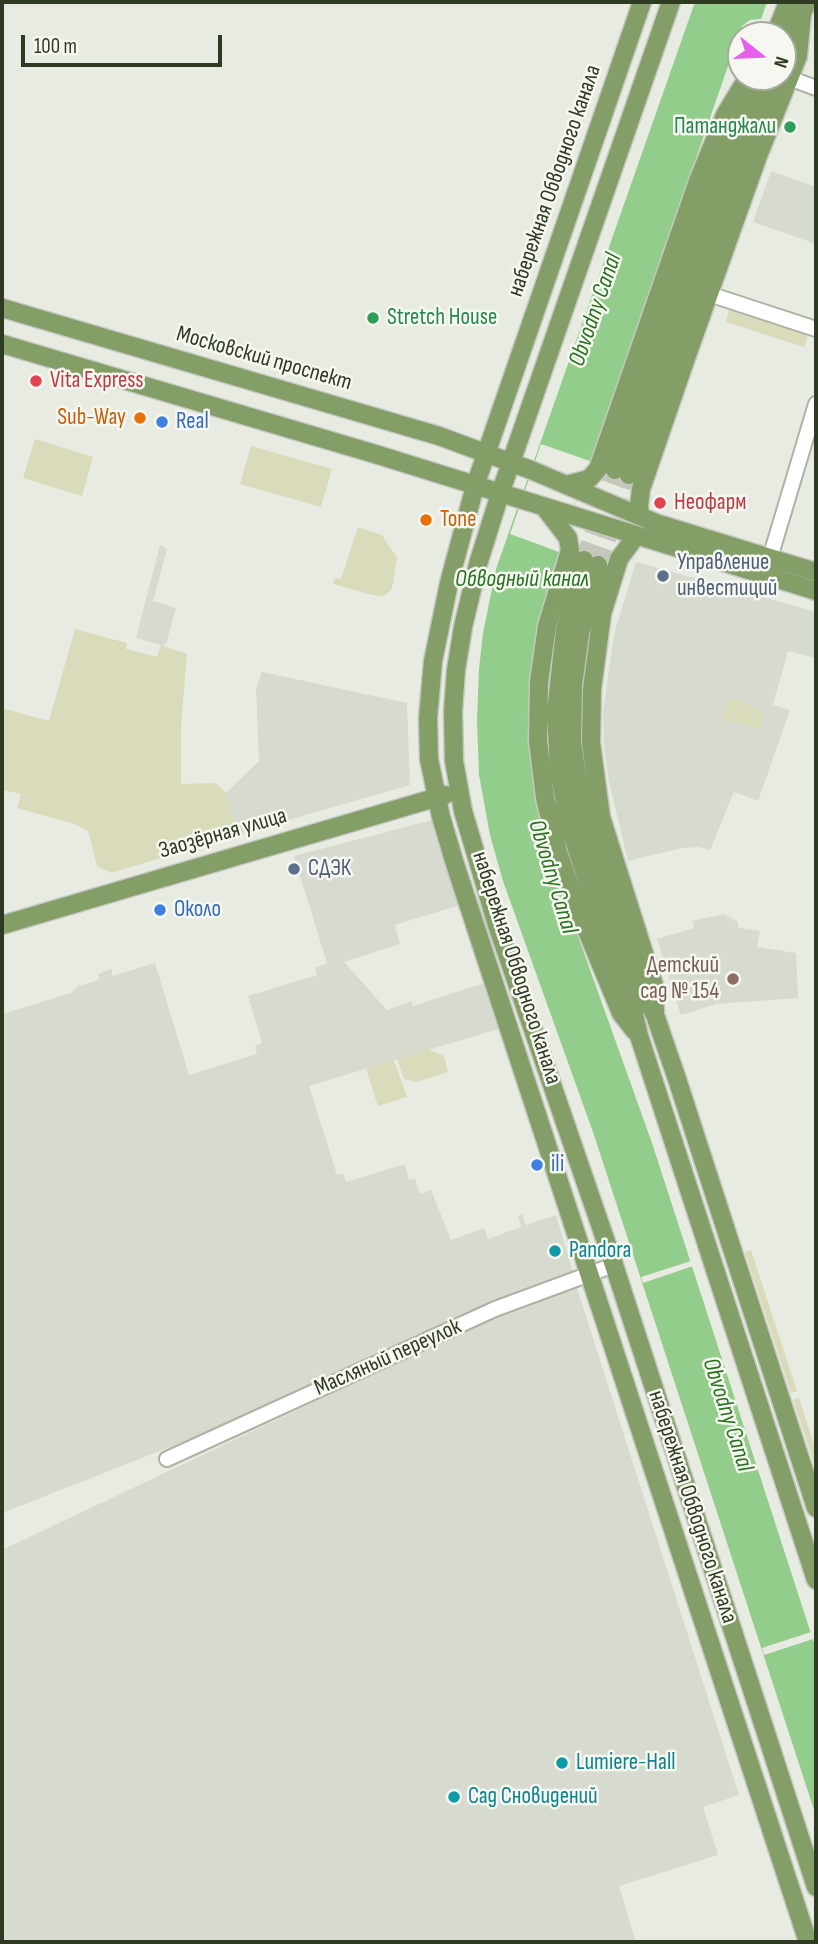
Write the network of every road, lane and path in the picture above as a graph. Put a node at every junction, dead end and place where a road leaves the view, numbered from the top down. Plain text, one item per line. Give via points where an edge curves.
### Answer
1 (642, 2) edge
2 (671, 2) edge
3 (788, 2) edge
4 (804, 8) edge
5 (781, 21) edge
6 (797, 24) edge
7 (797, 57) edge
8 (797, 83) edge
9 (816, 88) edge
10 (740, 91) edge
11 (751, 91) edge
12 (775, 91) edge
13 (777, 91) edge
14 (709, 294) junction
15 (2, 308) edge
16 (816, 329) edge
17 (2, 344) edge
18 (816, 404) edge
19 (486, 453) junction
20 (511, 463) junction
21 (475, 486) junction
22 (577, 486) junction
23 (500, 494) junction
24 (545, 508) junction
25 (640, 515) junction
26 (636, 536) junction
27 (770, 558) junction
28 (816, 572) edge
29 (816, 591) edge
30 (458, 791) junction
31 (436, 798) junction
32 (2, 925) edge
33 (655, 1015) junction
34 (639, 1036) junction
35 (614, 1265) junction
36 (590, 1273) junction
37 (167, 1459) dead end
38 (813, 1487) edge
39 (788, 1492) junction
40 (816, 1508) edge
41 (816, 1580) edge
42 (816, 1887) edge
43 (808, 1942) edge

1 - 19 main road, набережная Обводного канала
2 - 20 main road, набережная Обводного канала
3 - 5 main road
4 - 6 main road
4 - 7 main road
8 - 9 street
10 - 22 main road via 698,181 598,469
11 - 12 main road via 718,176 622,472 728,190
13 - 14 main road
14 - 16 street
14 - 25 main road via 641,489
15 - 19 main road, Московский проспект
17 - 21 main road
18 - 27 street
19 - 20 main road, Московский проспект
19 - 21 main road, набережная Обводного канала
20 - 22 main road, Московский проспект
20 - 23 main road, набережная Обводного канала
21 - 23 main road
21 - 31 main road, набережная Обводного канала via 433,662 428,736
22 - 25 main road
23 - 24 main road
23 - 30 main road, набережная Обводного канала via 470,594 456,670 452,739
24 - 26 main road
24 - 34 main road via 565,533 570,550 547,626 539,682 541,769 555,838 580,914 621,1013
25 - 27 main road
26 - 29 main road
26 - 33 main road via 619,559 602,614 592,689 591,743 601,817 654,985
27 - 28 main road
30 - 31 main road, Заозёрная улица
30 - 35 main road, набережная Обводного канала via 497,925
31 - 32 main road, Заозёрная улица
31 - 36 main road, набережная Обводного канала
33 - 34 main road via 641,990 600,874 574,768 574,672 591,563 570,606 561,657 556,713 559,768 568,822
33 - 38 main road
34 - 39 main road
35 - 36 street, Масляный переулок
35 - 42 main road, набережная Обводного канала
36 - 37 street, Масляный переулок via 495,1309
36 - 43 main road, набережная Обводного канала
38 - 39 street
38 - 40 main road
39 - 41 main road

